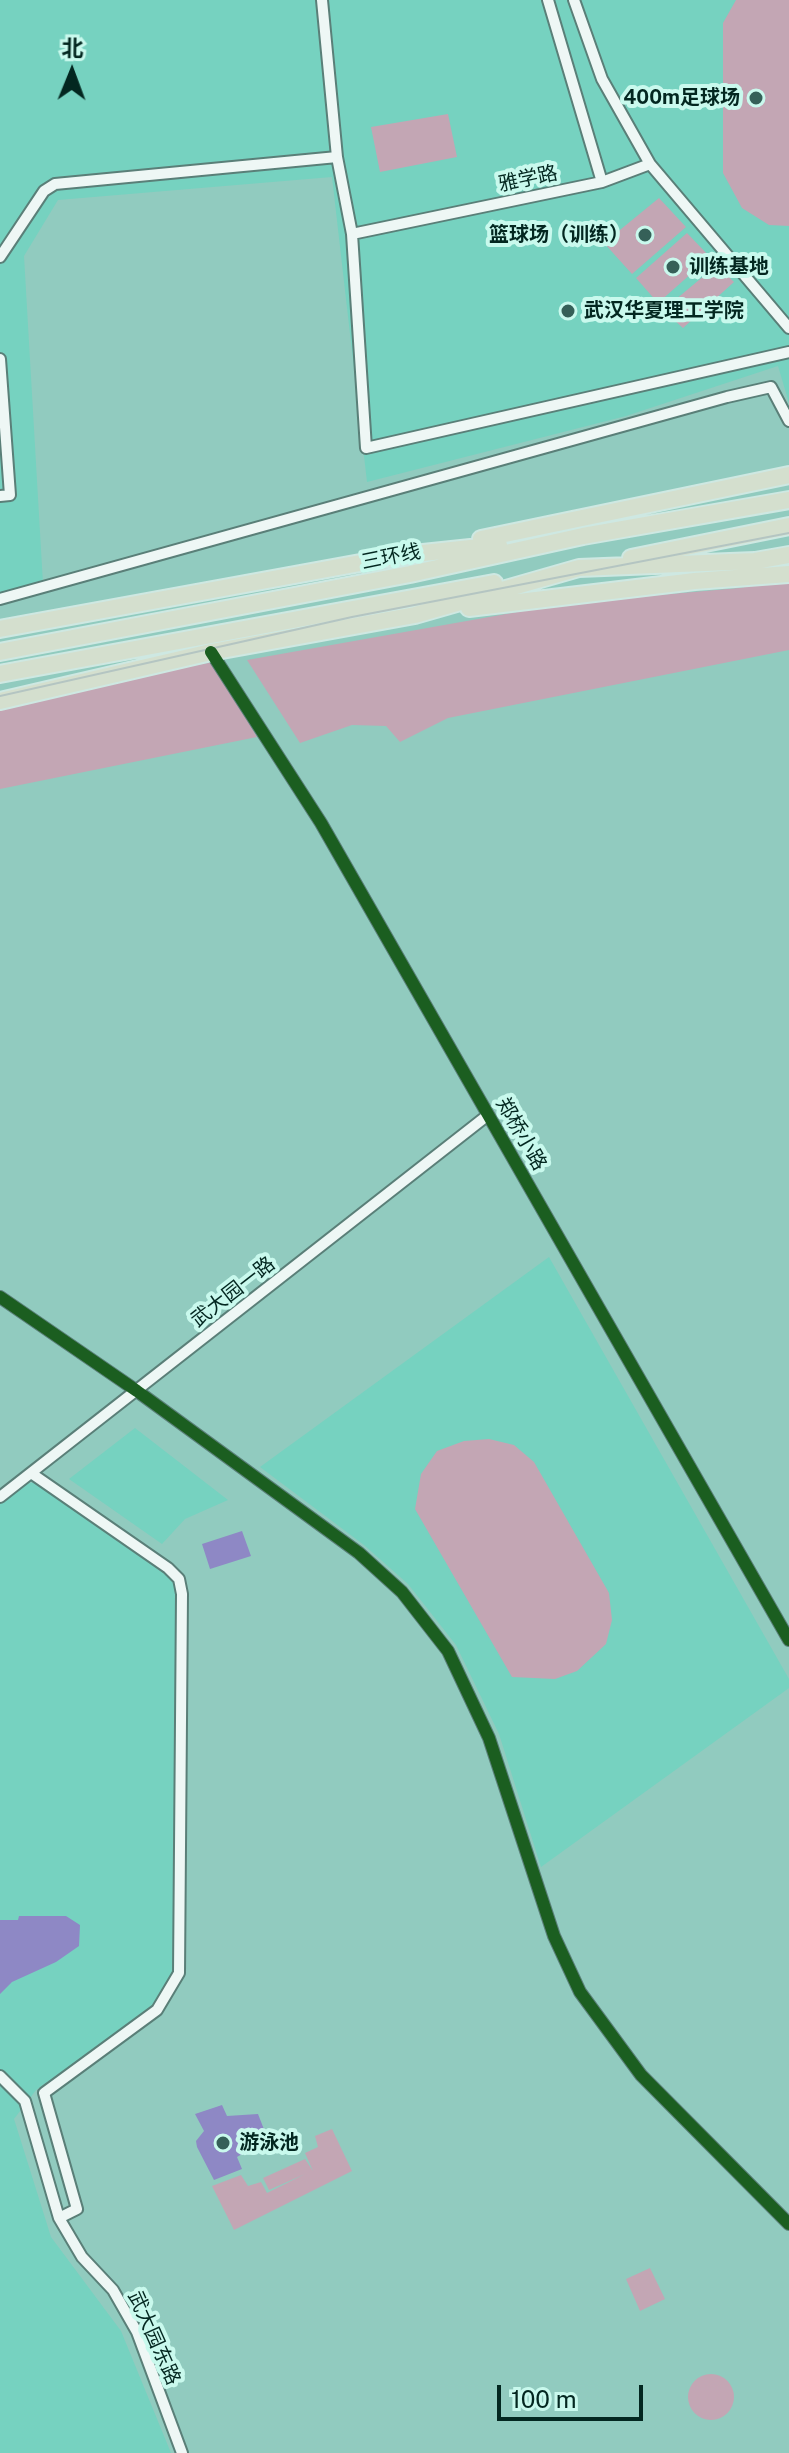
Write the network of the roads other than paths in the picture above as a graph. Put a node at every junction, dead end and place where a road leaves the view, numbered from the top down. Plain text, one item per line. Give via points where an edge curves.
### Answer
1 (322, 0) edge
2 (548, 0) edge
3 (574, 0) edge
4 (337, 157) junction
5 (650, 164) junction
6 (602, 182) junction
7 (352, 234) junction
8 (0, 257) edge
9 (789, 328) edge
10 (789, 352) edge
11 (0, 359) edge
12 (789, 421) edge
13 (789, 475) edge
14 (789, 490) edge
15 (0, 496) edge
16 (789, 500) edge
17 (789, 526) edge
18 (583, 536) junction
19 (785, 555) edge
20 (398, 556) junction
21 (579, 568) junction
22 (789, 574) edge
23 (695, 581) junction
24 (0, 599) edge
25 (415, 615) junction
26 (0, 629) edge
27 (0, 652) edge
28 (211, 652) junction
29 (0, 674) edge
30 (0, 701) edge
31 (488, 1115) junction
32 (0, 1297) edge
33 (137, 1391) junction
34 (31, 1473) junction
35 (0, 1497) edge
36 (789, 1640) edge
37 (0, 2076) edge
38 (59, 2218) junction
39 (789, 2224) edge
40 (182, 2453) edge

1 - 4 street
2 - 6 street
3 - 5 street via 602,79
4 - 7 street
4 - 8 street via 55,184 44,191
5 - 6 street, 雅学路
5 - 9 street
6 - 7 street, 雅学路
7 - 10 street via 366,448
11 - 15 street via 10,495
12 - 24 street via 771,387
13 - 20 highway
14 - 18 highway
16 - 18 highway, 三环线
17 - 21 highway
18 - 20 highway
18 - 27 highway, 三环线
19 - 21 highway via 755,561
19 - 23 highway via 748,570
20 - 26 highway
21 - 25 highway
21 - 29 highway
22 - 23 highway
23 - 25 highway
25 - 28 highway
28 - 30 highway
28 - 31 street, 郑桥小路 via 321,823
31 - 33 street, 武大园一路
31 - 36 street, 郑桥小路
32 - 33 street
33 - 34 street, 武大园一路
33 - 39 street via 359,1553 402,1592 448,1651 483,1726 554,1936 580,1992 641,2075
34 - 35 street, 武大园一路
34 - 38 street via 168,1568 179,1579 182,1594 179,1973 157,2010 44,2093 77,2209
37 - 38 street, 武大园东路 via 25,2101
38 - 40 street, 武大园东路 via 137,2332

